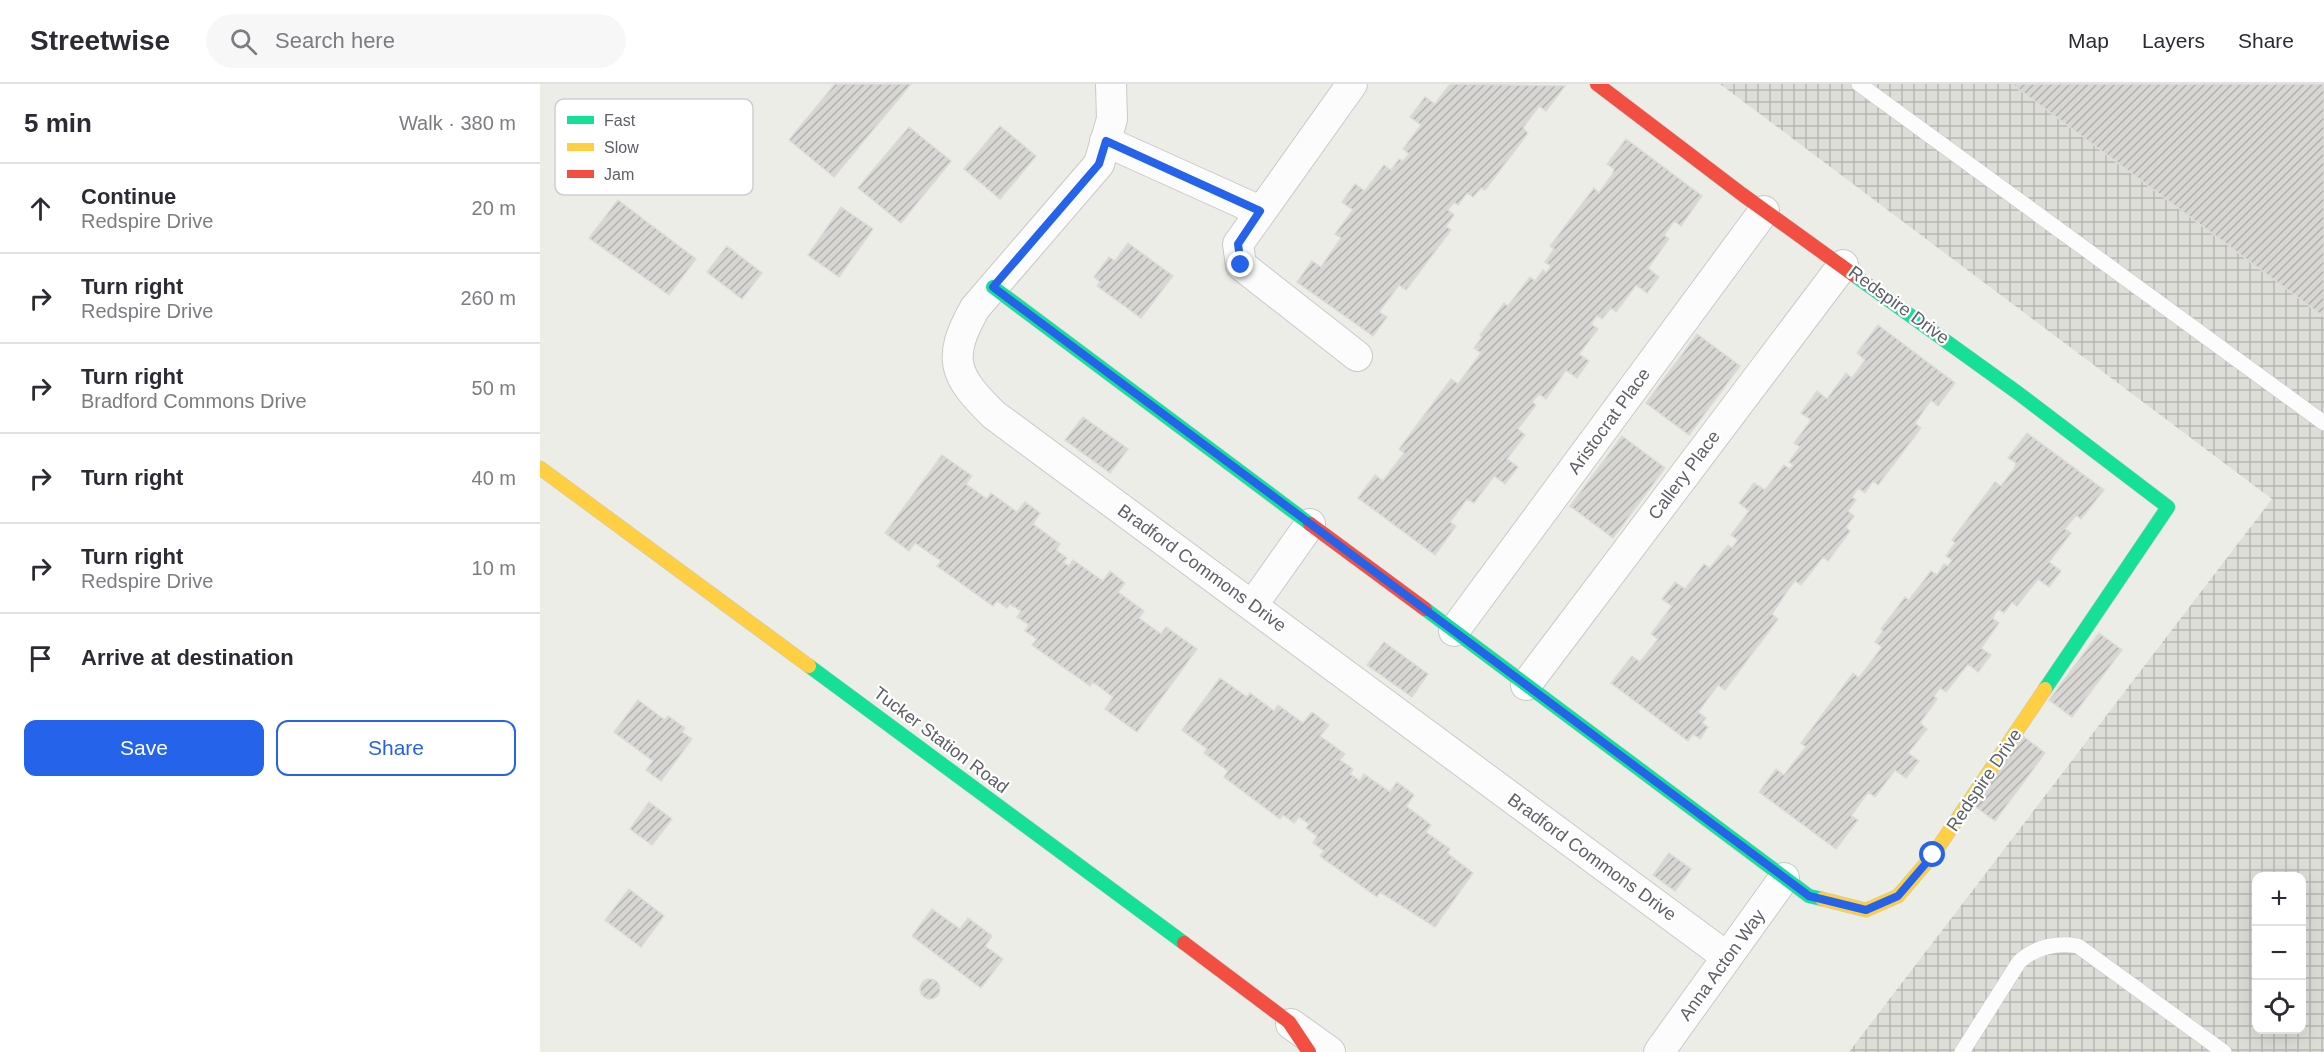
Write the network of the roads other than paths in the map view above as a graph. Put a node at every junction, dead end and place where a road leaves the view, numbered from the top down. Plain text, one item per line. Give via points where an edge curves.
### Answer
1 (1111, 84) edge
2 (1352, 84) edge
3 (1597, 84) edge
4 (1859, 84) edge
5 (1106, 141) junction
6 (1260, 211) junction
7 (1764, 211) junction
8 (1843, 265) junction
9 (993, 287) junction
10 (1357, 356) dead end
11 (2324, 423) edge
12 (540, 468) edge
13 (1310, 524) junction
14 (1252, 606) junction
15 (1454, 631) junction
16 (1526, 685) junction
17 (1785, 878) junction
18 (1727, 957) junction
19 (1289, 1022) junction
20 (1309, 1052) edge
21 (1330, 1052) edge
22 (1659, 1052) edge
23 (1962, 1052) edge
24 (2224, 1052) edge

1 - 5 street, Bradford Commons Drive via 1112,119
2 - 6 street
3 - 7 street, Redspire Drive
4 - 11 lane
5 - 6 street
5 - 9 street, Bradford Commons Drive via 1099,164
6 - 10 street via 1238,244 1241,265
7 - 8 street, Redspire Drive
7 - 15 street, Aristocrat Place
8 - 16 street, Callery Place
8 - 17 street, Redspire Drive via 2090,445 2168,507 1933,855 1898,896 1866,910 1809,896
9 - 13 street, Redspire Drive
9 - 14 street, Bradford Commons Drive via 962,330 956,361 970,392 994,415
12 - 19 street, Tucker Station Road
13 - 14 street
13 - 15 street, Redspire Drive
14 - 18 street, Bradford Commons Drive
15 - 16 street, Redspire Drive
16 - 17 street, Redspire Drive
17 - 18 street, Anna Acton Way
18 - 22 street, Anna Acton Way
19 - 20 street, Tucker Station Road
19 - 21 street
23 - 24 lane via 2019,962 2028,954 2067,944 2078,946

